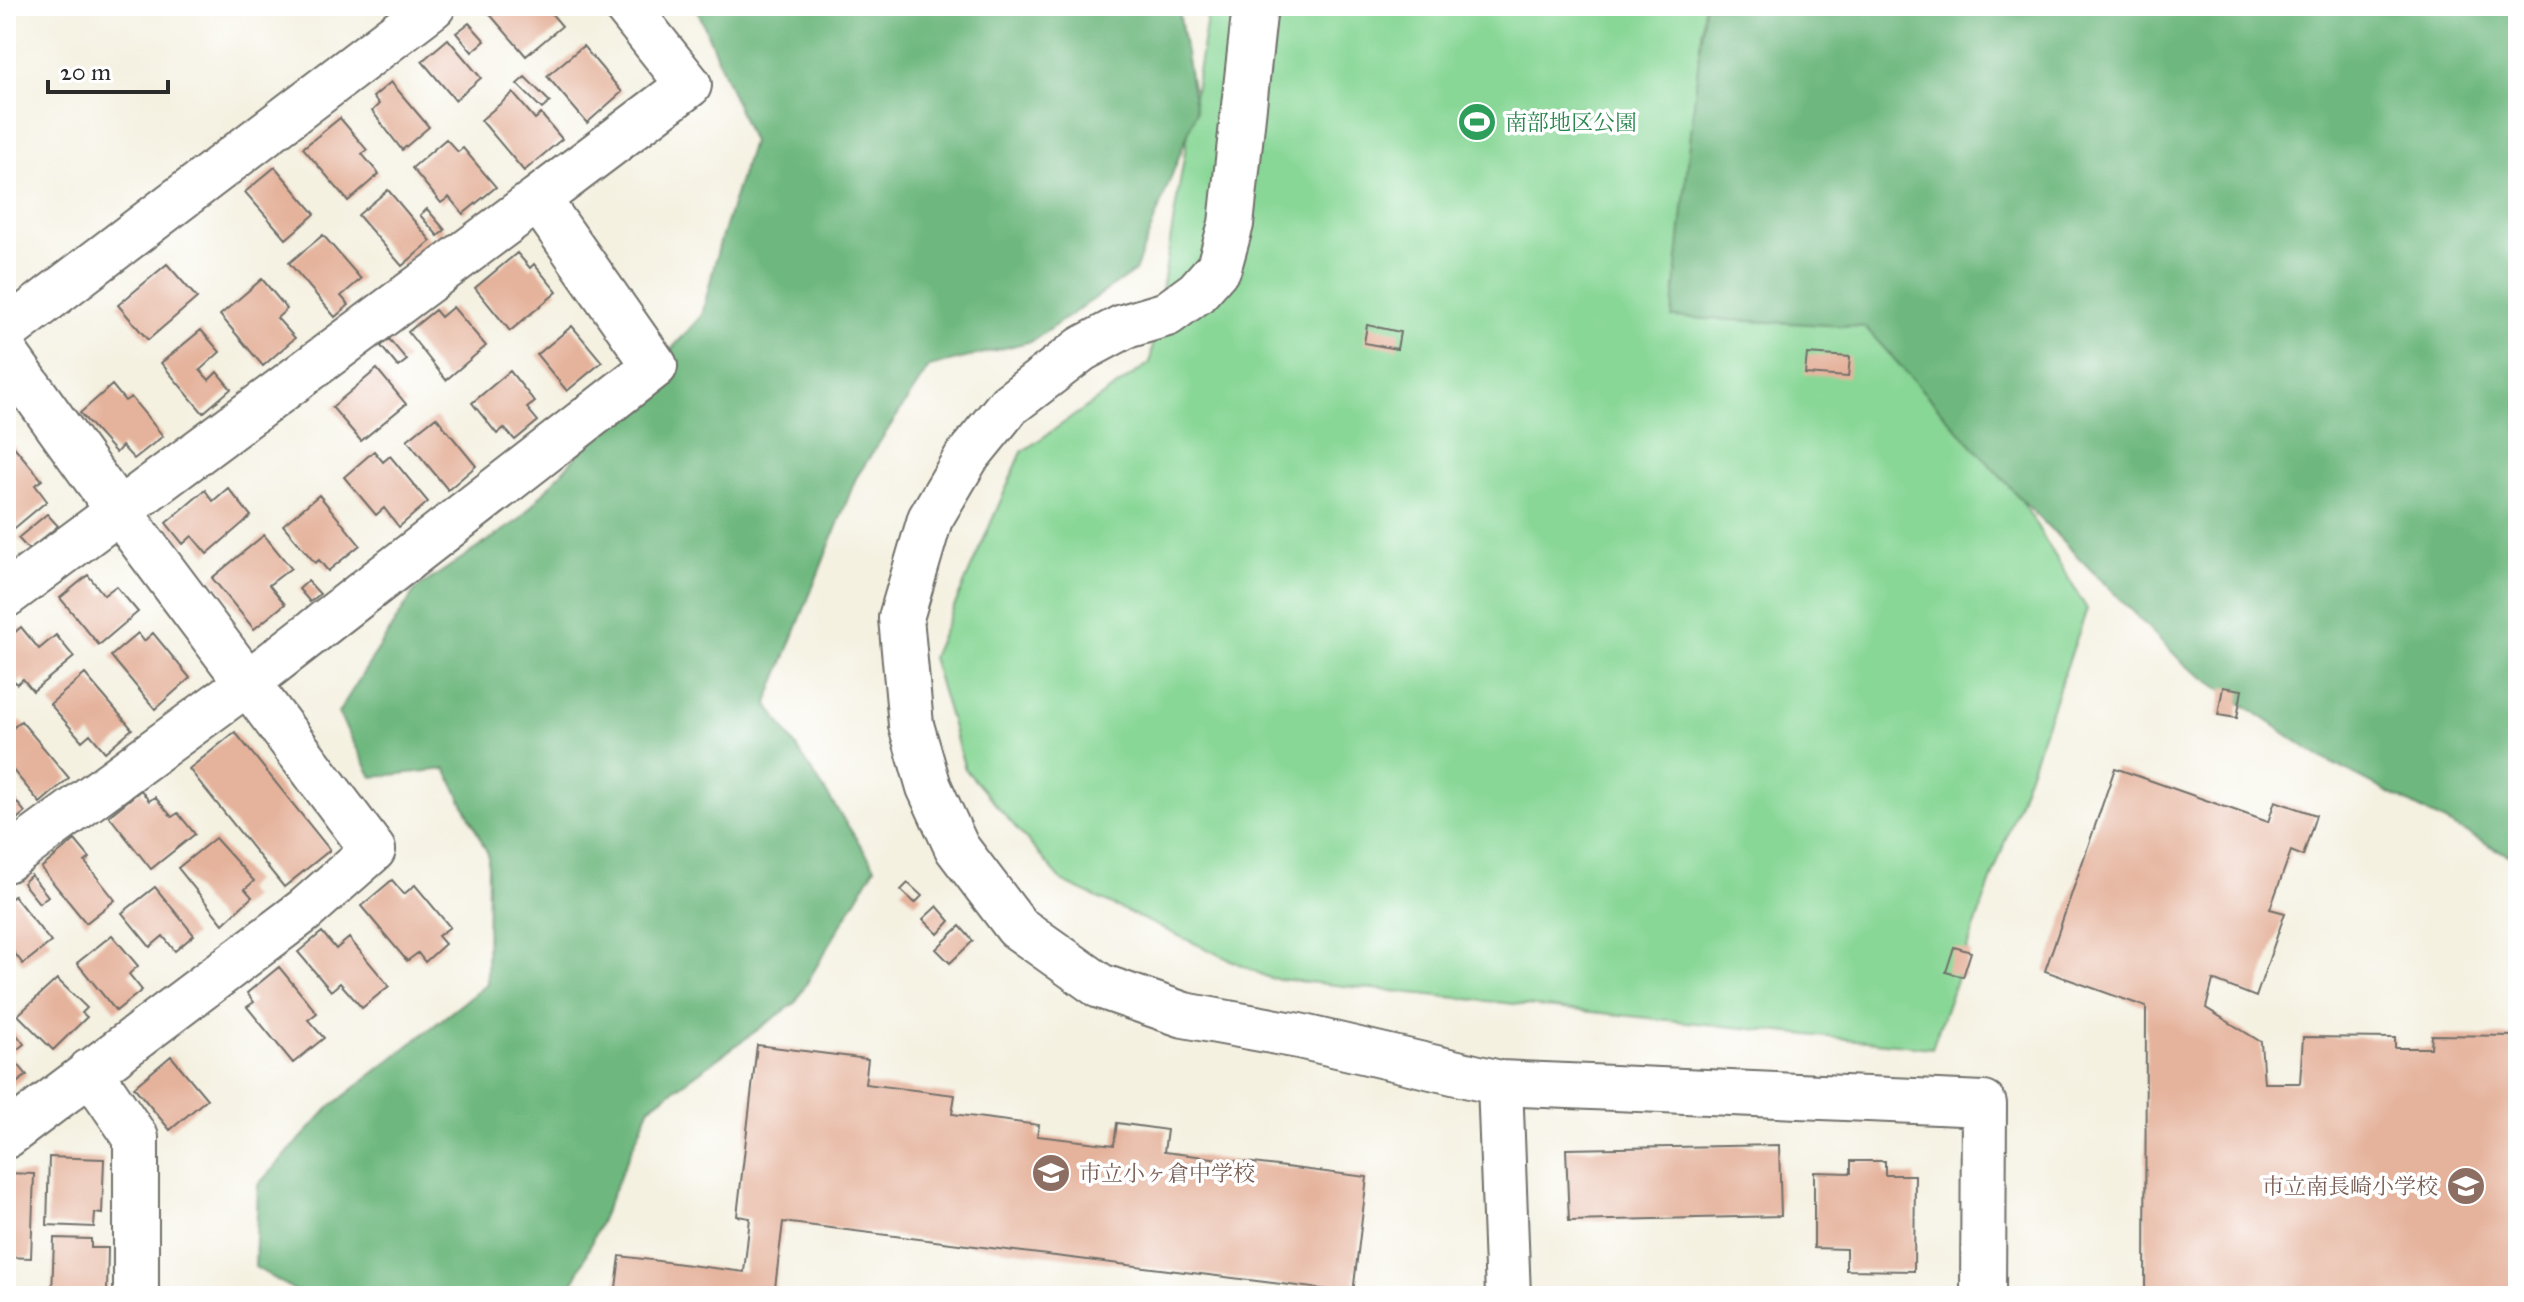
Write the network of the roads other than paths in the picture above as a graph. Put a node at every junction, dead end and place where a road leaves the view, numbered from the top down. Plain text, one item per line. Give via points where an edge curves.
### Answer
1 (433, 6) edge
2 (626, 6) edge
3 (1255, 6) edge
4 (538, 199) junction
5 (6, 331) edge
6 (6, 354) edge
7 (118, 510) junction
8 (6, 595) edge
9 (246, 684) junction
10 (6, 860) edge
11 (90, 1071) junction
12 (1500, 1083) junction
13 (6, 1136) edge
14 (136, 1296) edge
15 (1508, 1296) edge
16 (1983, 1296) edge

1 - 5 street
2 - 4 street via 689,85
3 - 12 street via 1231,224 1219,267 1167,314 1123,327 1082,349 1009,405 966,458 930,519 901,618 911,725 929,787 957,848 1017,927 1100,986 1184,1015
4 - 7 street
4 - 9 street via 655,366
6 - 7 street
7 - 8 street
7 - 9 street
9 - 10 street
9 - 11 street via 373,850 305,910
11 - 13 street
11 - 14 street via 136,1138
12 - 15 street
12 - 16 street via 1984,1104

